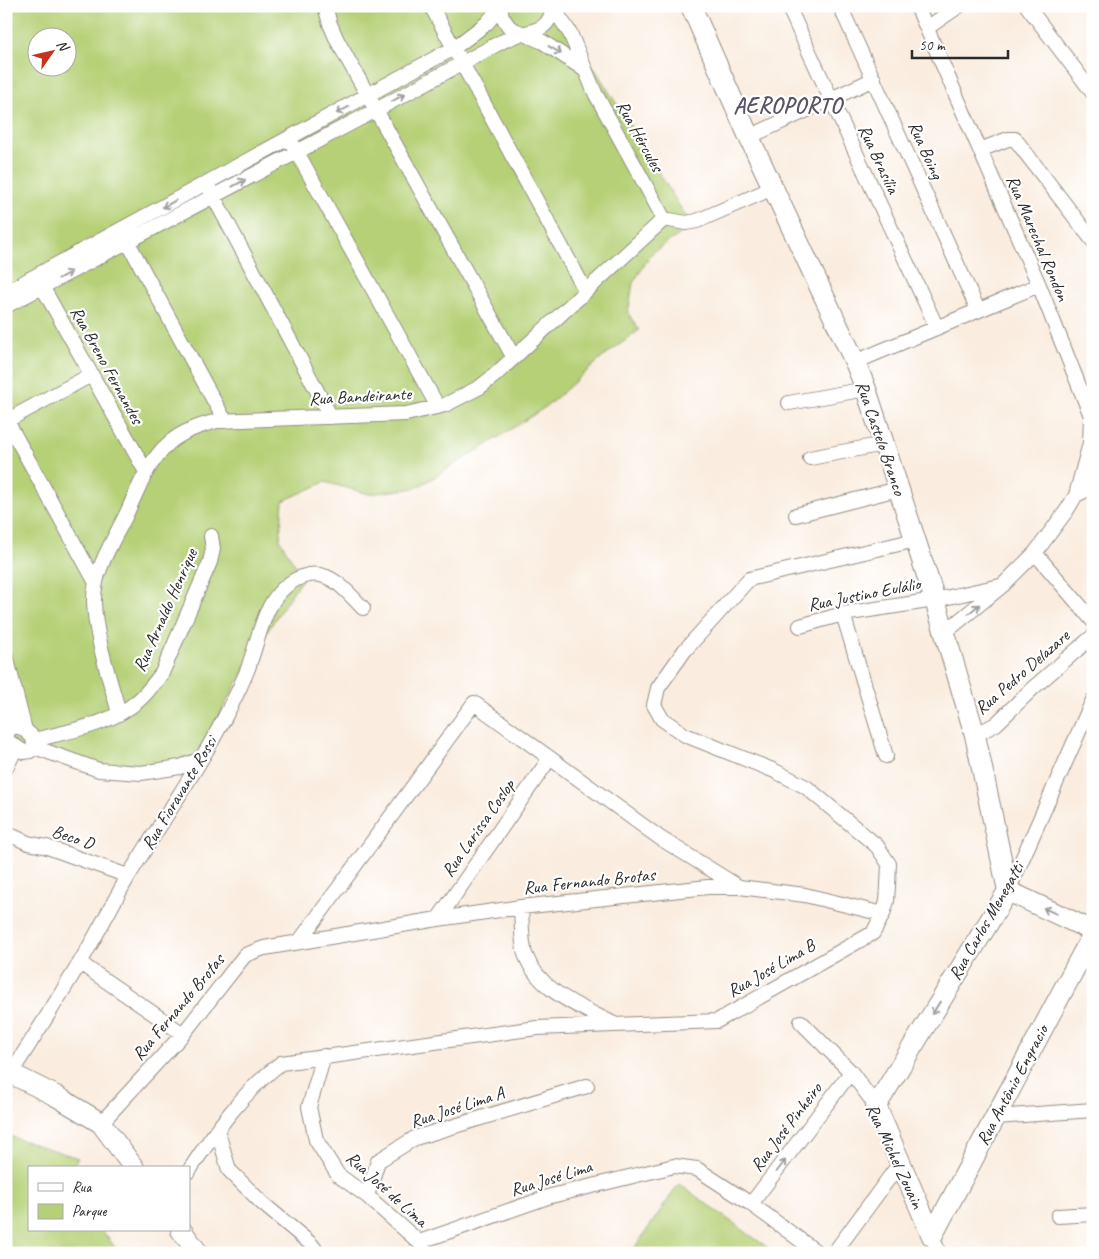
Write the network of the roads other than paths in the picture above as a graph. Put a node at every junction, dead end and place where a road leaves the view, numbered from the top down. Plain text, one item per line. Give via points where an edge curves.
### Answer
1 (325, 6) edge
2 (431, 6) edge
3 (691, 6) edge
4 (788, 6) edge
5 (840, 6) edge
6 (917, 6) edge
7 (959, 6) edge
8 (1027, 6) edge
9 (500, 7) edge
10 (553, 7) edge
11 (927, 28) junction
12 (521, 34) junction
13 (454, 48) junction
14 (462, 63) junction
15 (585, 70) junction
16 (874, 79) junction
17 (1093, 93) edge
18 (368, 96) junction
19 (830, 99) junction
20 (376, 110) junction
21 (750, 136) junction
22 (289, 138) junction
23 (980, 150) junction
24 (297, 152) junction
25 (206, 183) junction
26 (774, 188) junction
27 (213, 196) junction
28 (664, 219) junction
29 (124, 236) junction
30 (1093, 241) edge
31 (40, 282) junction
32 (1039, 285) junction
33 (585, 290) junction
34 (6, 292) edge
35 (6, 306) edge
36 (978, 310) junction
37 (937, 328) junction
38 (514, 358) junction
39 (855, 362) junction
40 (91, 375) junction
41 (866, 389) junction
42 (789, 403) dead end
43 (438, 407) junction
44 (332, 417) junction
45 (7, 421) edge
46 (225, 421) junction
47 (884, 444) junction
48 (810, 458) dead end
49 (146, 472) junction
50 (1093, 487) edge
51 (898, 489) junction
52 (1076, 495) junction
53 (796, 515) dead end
54 (211, 536) dead end
55 (916, 540) junction
56 (1035, 553) junction
57 (96, 583) junction
58 (1003, 585) junction
59 (935, 600) junction
60 (363, 608) dead end
61 (843, 614) junction
62 (1093, 621) edge
63 (800, 626) dead end
64 (944, 633) junction
65 (1093, 636) edge
66 (6, 656) edge
67 (1093, 700) edge
68 (6, 703) edge
69 (119, 713) junction
70 (975, 735) junction
71 (19, 738) edge
72 (886, 756) dead end
73 (550, 758) junction
74 (202, 759) junction
75 (6, 768) edge
76 (6, 833) edge
77 (128, 876) junction
78 (739, 887) junction
79 (1008, 891) junction
80 (521, 907) junction
81 (883, 914) junction
82 (438, 919) junction
83 (1093, 932) edge
84 (299, 942) junction
85 (80, 963) junction
86 (801, 1022) dead end
87 (617, 1026) junction
88 (183, 1034) junction
89 (324, 1056) junction
90 (9, 1072) edge
91 (851, 1072) junction
92 (587, 1086) dead end
93 (876, 1106) junction
94 (1093, 1110) edge
95 (996, 1117) junction
96 (101, 1123) junction
97 (217, 1128) junction
98 (900, 1163) junction
99 (133, 1166) edge
100 (190, 1169) edge
101 (367, 1196) junction
102 (751, 1204) junction
103 (1093, 1214) edge
104 (1058, 1216) dead end
105 (182, 1232) edge
106 (935, 1244) edge
107 (423, 1248) edge
108 (198, 1253) edge
109 (318, 1253) edge
110 (818, 1253) edge
111 (834, 1253) edge

1 - 18 street via 337,40
2 - 13 street
3 - 21 street, Rua Castelo Branco
4 - 19 street, Rua Brasília
5 - 16 street, Rua Boing
6 - 11 street, Rua Marechal Rondon
7 - 11 street
8 - 17 street
9 - 12 street via 505,23
9 - 13 street via 487,23
10 - 12 street via 545,25 537,31
10 - 15 street, Rua Hércules via 570,33
11 - 23 street, Rua Marechal Rondon
12 - 14 street
12 -> 15 street via 543,42
13 - 14 street
13 - 18 street
20 -> 14 street
14 - 33 street
15 - 28 street, Rua Hércules
16 - 19 street
16 - 36 street, Rua Boing
18 - 20 street
18 -> 22 street
19 - 21 street
19 - 37 street, Rua Brasília
20 - 24 street
20 - 38 street
21 - 26 street, Rua Castelo Branco
22 - 24 street
22 - 25 street
23 - 30 street via 1015,139
23 - 32 street, Rua Marechal Rondon
27 -> 24 street
24 - 43 street
25 - 27 street
25 -> 29 street
26 - 28 street via 696,221 686,223
26 - 39 street, Rua Castelo Branco
27 - 29 street
27 - 44 street
28 - 33 street, Rua Bandeirante
29 - 31 street
29 - 46 street
31 - 34 street
31 - 35 street
31 - 40 street, Rua Breno Fernandes
32 - 36 street
32 - 52 street, Rua Marechal Rondon via 1091,416 1090,444
33 - 38 street, Rua Bandeirante
36 - 37 street
37 - 39 street
38 - 43 street, Rua Bandeirante via 480,387
39 - 41 street, Rua Castelo Branco
40 - 45 street
40 - 49 street, Rua Breno Fernandes
41 - 42 street
41 - 47 street, Rua Castelo Branco
43 - 44 street, Rua Bandeirante via 406,414
44 - 46 street, Rua Bandeirante
45 - 57 street
46 - 49 street, Rua Bandeirante via 183,433 168,444
47 - 48 street
47 - 51 street, Rua Castelo Branco
49 - 57 street, Rua Bandeirante
50 - 52 street
51 - 53 street
51 - 55 street, Rua Castelo Branco
52 - 56 street, Rua Marechal Rondon
54 - 69 street, Rua Arnaldo Henrique via 210,562 162,673 138,701
55 - 59 street, Rua Castelo Branco
55 - 81 street, Rua José Lima B via 749,578 685,650 658,688 654,705 662,719 685,735 806,787 877,846 889,864
56 - 58 street, Rua Marechal Rondon
56 - 62 street
57 - 69 street, Rua Bandeirante via 96,622
58 - 59 street
64 -> 58 street, Rua Marechal Rondon
59 - 61 street, Rua Justino Eulálio
59 - 64 street, Rua Castelo Branco
60 - 74 street, Rua Fioravante Rossi via 336,580 325,576 313,575 289,584 265,615 240,687
61 - 63 street, Rua Justino Eulálio
61 - 72 street
64 - 70 street, Rua Castelo Branco
65 - 70 street, Rua Pedro Delazare via 996,724
66 - 71 street
67 - 79 street, Rua Carlos Menegatti
68 - 71 street
69 - 71 street, Rua Arnaldo Henrique via 92,724
70 - 79 street, Rua Castelo Branco
71 - 74 street via 99,770 141,773 180,767
71 - 75 street
73 - 78 street via 660,838
73 - 82 street, Rua Larissa Coslop
73 - 84 street via 474,703
74 - 77 street, Rua Fioravante Rossi
76 - 77 street, Beco D
77 - 85 street, Rua Fioravante Rossi
78 - 80 street, Rua Fernando Brotas via 708,887
78 - 81 street, Rua Fernando Brotas via 806,895
83 -> 79 street
79 -> 93 street, Rua Carlos Menegatti
80 - 82 street, Rua Fernando Brotas
80 - 87 street via 525,952 532,969 563,998
81 - 87 street, Rua José Lima B via 872,933 717,1021
82 - 84 street, Rua Fernando Brotas
83 - 95 street, Rua Antônio Engracio
84 - 88 street, Rua Fernando Brotas via 245,955
85 - 88 street
85 - 90 street, Rua Fioravante Rossi
86 - 91 street, Rua Michel Zouain
87 - 89 street, Rua José Lima B via 537,1028
88 - 96 street, Rua Fernando Brotas
89 - 97 street via 281,1063 261,1078
89 - 101 street, Rua José de Lima via 309,1107 316,1140 338,1174
90 - 96 street, Rua Fioravante Rossi
91 - 93 street, Rua Michel Zouain
102 -> 91 street, Rua José Pinheiro
92 - 101 street, Rua José Lima A via 415,1138 378,1162
93 - 98 street, Rua Michel Zouain
94 - 95 street
95 - 106 street, Rua Antônio Engracio
96 - 99 street, Rua Fioravante Rossi
97 - 100 street
97 - 109 street via 229,1170
98 - 106 street, Rua Michel Zouain
98 - 111 street
101 - 107 street, Rua José de Lima
102 - 107 street, Rua José Lima via 697,1169 674,1166 551,1196
102 - 110 street
103 - 104 street
105 - 108 street

